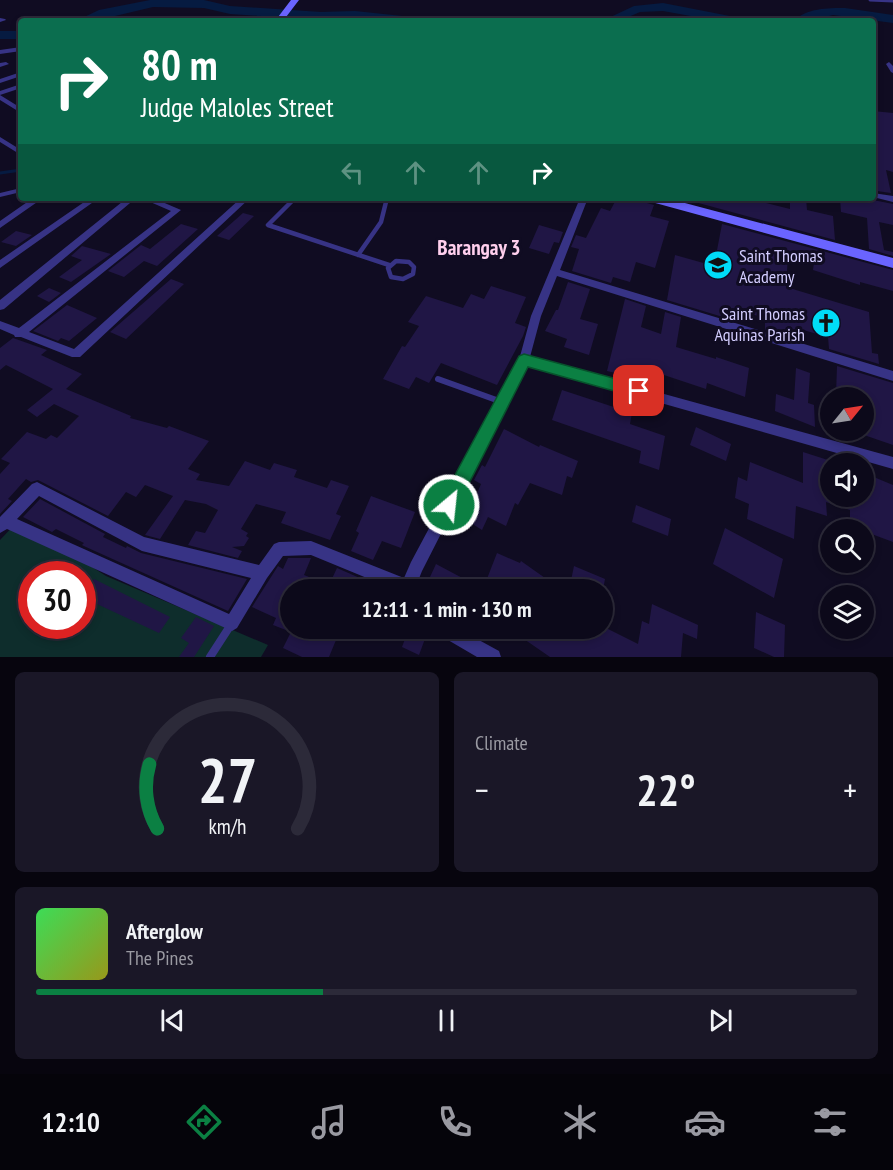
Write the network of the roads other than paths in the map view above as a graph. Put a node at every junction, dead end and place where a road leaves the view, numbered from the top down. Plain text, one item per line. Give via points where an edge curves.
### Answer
1 (870, 0) edge
2 (893, 1) edge
3 (294, 2) edge
4 (282, 18) edge
5 (18, 49) edge
6 (0, 52) edge
7 (889, 64) dead end
8 (893, 71) edge
9 (18, 75) edge
10 (0, 81) edge
11 (18, 87) edge
12 (0, 95) edge
13 (18, 109) edge
14 (0, 139) edge
15 (18, 151) edge
16 (18, 191) edge
17 (0, 195) edge
18 (876, 196) edge
19 (893, 199) edge
20 (35, 201) edge
21 (91, 201) edge
22 (128, 201) edge
23 (153, 201) edge
24 (243, 201) edge
25 (292, 201) edge
26 (387, 201) edge
27 (583, 201) edge
28 (663, 201) edge
29 (0, 225) edge
30 (358, 255) junction
31 (893, 263) edge
32 (0, 265) edge
33 (389, 265) junction
34 (556, 272) junction
35 (0, 306) edge
36 (0, 326) edge
37 (19, 334) junction
38 (524, 360) junction
39 (893, 376) edge
40 (438, 378) dead end
41 (502, 402) junction
42 (893, 463) edge
43 (3, 523) edge
44 (262, 573) junction
45 (387, 579) edge
46 (414, 579) edge
47 (232, 623) junction
48 (461, 639) edge
49 (210, 657) edge
50 (493, 657) edge

1 - 2 lane
3 - 4 main road
5 - 6 street
7 - 8 street
9 - 10 street
11 - 12 street
12 - 13 street
14 - 15 street
16 - 17 street
18 - 19 street
20 - 29 street
21 - 32 street
22 - 35 street
23 - 37 street via 177,210
24 - 37 street via 76,354
25 - 30 lane via 268,225
26 - 30 lane via 380,225
27 - 34 street
28 - 31 main road
30 - 33 lane
33 - 33 lane via 405,261 414,270 407,278 394,279 387,271
34 - 38 street via 536,316
34 - 39 street
36 - 37 street
38 - 41 street
38 - 42 street
40 - 41 lane
41 - 46 street
43 - 44 street via 37,488 142,544
43 - 47 street
44 - 45 street via 279,549 311,548
44 - 47 street
47 - 49 lane
48 - 50 street

